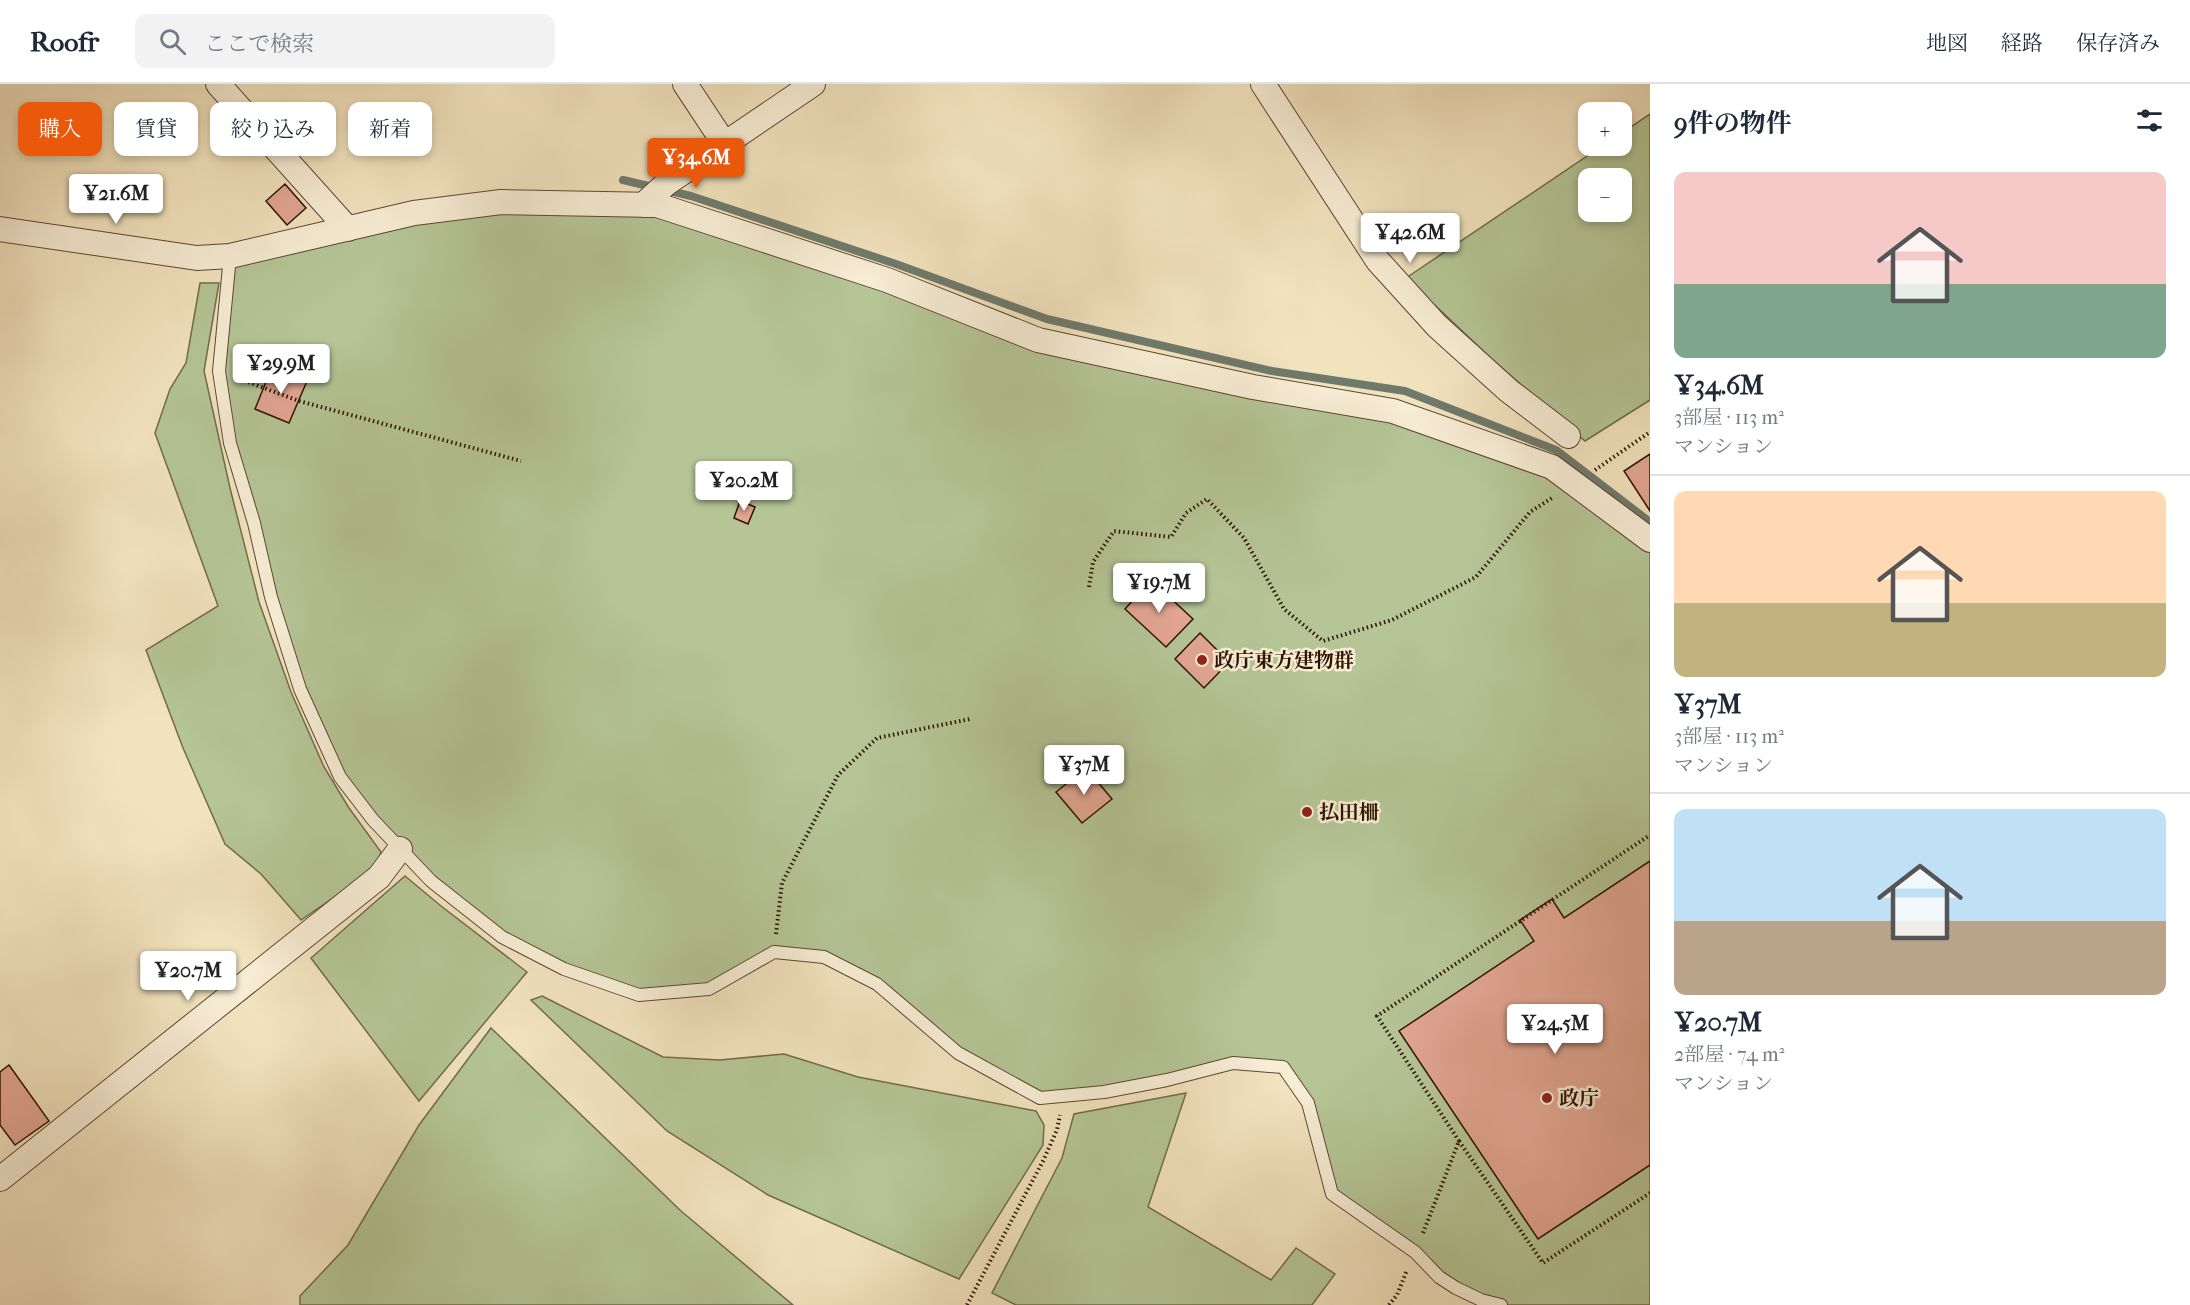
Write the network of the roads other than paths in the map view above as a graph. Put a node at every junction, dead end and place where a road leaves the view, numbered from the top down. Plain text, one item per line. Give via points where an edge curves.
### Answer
1 (218, 84) edge
2 (685, 84) edge
3 (813, 84) edge
4 (1263, 84) edge
5 (724, 143) junction
6 (643, 206) junction
7 (0, 228) edge
8 (348, 229) junction
9 (231, 256) junction
10 (1568, 436) dead end
11 (1650, 540) edge
12 (400, 849) junction
13 (0, 1179) edge
14 (1501, 1305) edge

1 - 8 street
2 - 5 street
3 - 5 street
4 - 10 street via 1378,261 1437,326 1509,391
5 - 6 street via 667,183
6 - 8 street via 501,202 414,213
6 - 11 street via 657,205 887,280 1038,340 1253,387 1393,411 1552,466
7 - 9 street via 197,258
8 - 9 street
9 - 12 lane via 219,371 230,443 272,597 300,689 340,777
12 - 13 street via 379,877
12 - 14 lane via 431,881 502,937 564,969 639,995 709,989 774,952 824,957 878,984 958,1053 1040,1098 1104,1092 1233,1063 1283,1067 1308,1103 1332,1194 1415,1252 1456,1288

